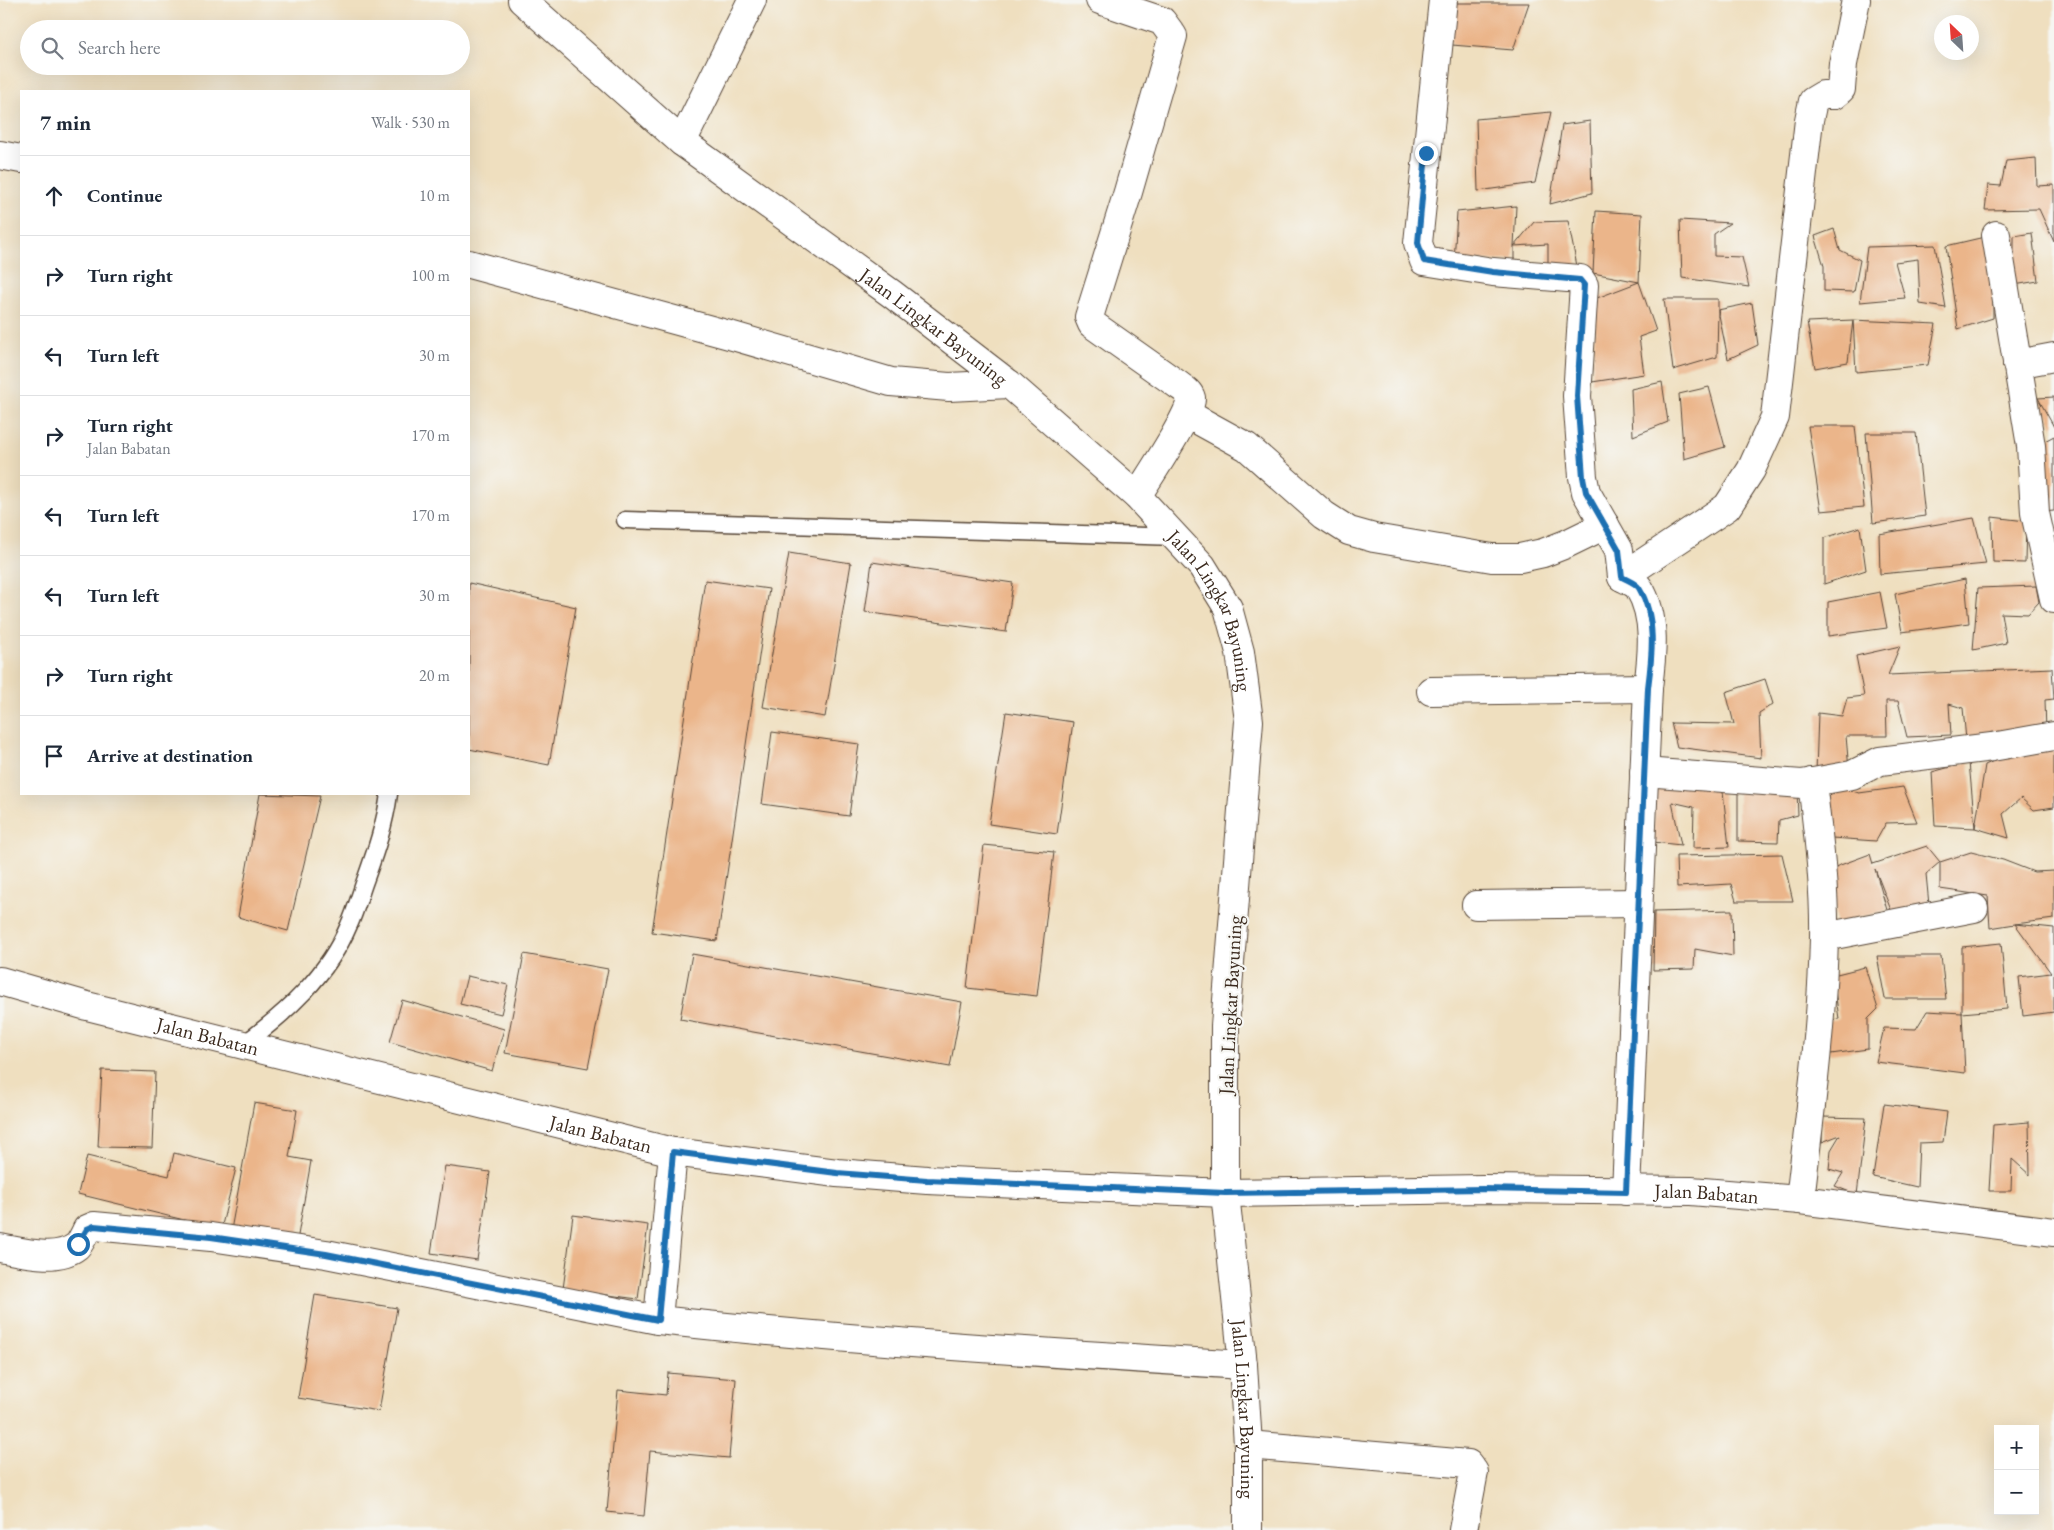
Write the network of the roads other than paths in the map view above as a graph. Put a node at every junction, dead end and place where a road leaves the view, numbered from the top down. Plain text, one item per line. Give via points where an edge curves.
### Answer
1 (522, 0) edge
2 (752, 0) edge
3 (1100, 0) edge
4 (1443, 0) edge
5 (1856, 0) edge
6 (682, 142) junction
7 (0, 154) edge
8 (20, 159) edge
9 (1996, 235) dead end
10 (470, 264) edge
11 (2054, 357) edge
12 (2018, 364) junction
13 (1009, 384) junction
14 (1187, 414) junction
15 (1137, 496) junction
16 (625, 520) dead end
17 (1605, 525) junction
18 (1177, 537) junction
19 (1622, 577) junction
20 (2054, 599) edge
21 (1648, 688) junction
22 (1432, 691) dead end
23 (2054, 736) edge
24 (1644, 772) junction
25 (1812, 782) junction
26 (389, 795) edge
27 (1638, 903) junction
28 (1476, 905) dead end
29 (1974, 908) dead end
30 (1824, 937) junction
31 (0, 981) edge
32 (244, 1044) junction
33 (673, 1152) junction
34 (1626, 1192) junction
35 (1225, 1193) junction
36 (1800, 1200) junction
37 (2054, 1232) edge
38 (0, 1248) edge
39 (658, 1320) junction
40 (1243, 1365) junction
41 (1248, 1445) junction
42 (1248, 1530) edge
43 (1463, 1530) edge

1 - 6 street, Jalan Lingkar Bayuning
2 - 6 street
3 - 14 street via 1162,22 1173,36 1089,317 1092,324 1188,392 1191,398
4 - 17 street via 1418,243 1421,258 1493,272 1582,282 1577,396 1583,477 1586,492
5 - 19 street via 1843,64 1842,88 1834,95 1823,94 1813,101 1809,120 1775,417 1751,470 1727,507
6 - 13 street, Jalan Lingkar Bayuning via 892,294
7 - 8 street
9 - 12 street
10 - 13 street via 891,382 949,387
11 - 12 street
12 - 20 street via 2031,446 2035,513
13 - 15 street, Jalan Lingkar Bayuning
14 - 15 street
14 - 17 street via 1247,447 1324,515 1349,531 1374,538 1492,558 1520,558 1543,553
15 - 18 street, Jalan Lingkar Bayuning
16 - 18 lane
17 - 19 street via 1619,550
18 - 35 street, Jalan Lingkar Bayuning via 1202,566 1228,608 1240,652 1249,722 1226,1026
19 - 21 street via 1638,586 1648,613 1652,656
21 - 22 street
21 - 24 street
23 - 25 street via 1880,761 1852,775
24 - 25 street via 1802,784
24 - 27 street
25 - 30 street
26 - 32 lane via 385,826 344,935 329,960 282,1016
27 - 28 street
27 - 34 street
29 - 30 street
30 - 36 street via 1817,1050
31 - 32 street, Jalan Babatan
32 - 33 street, Jalan Babatan
33 - 35 street, Jalan Babatan via 837,1173 927,1180
33 - 39 street
34 - 35 street, Jalan Babatan via 1483,1189
34 - 36 street, Jalan Babatan via 1691,1191
35 - 40 street, Jalan Lingkar Bayuning
36 - 37 street, Jalan Babatan
38 - 39 street via 62,1254 78,1244 87,1229 94,1226 211,1237 326,1254
39 - 40 street via 963,1348
40 - 41 street, Jalan Lingkar Bayuning
41 - 42 street, Jalan Lingkar Bayuning
41 - 43 street via 1468,1464 1474,1472

